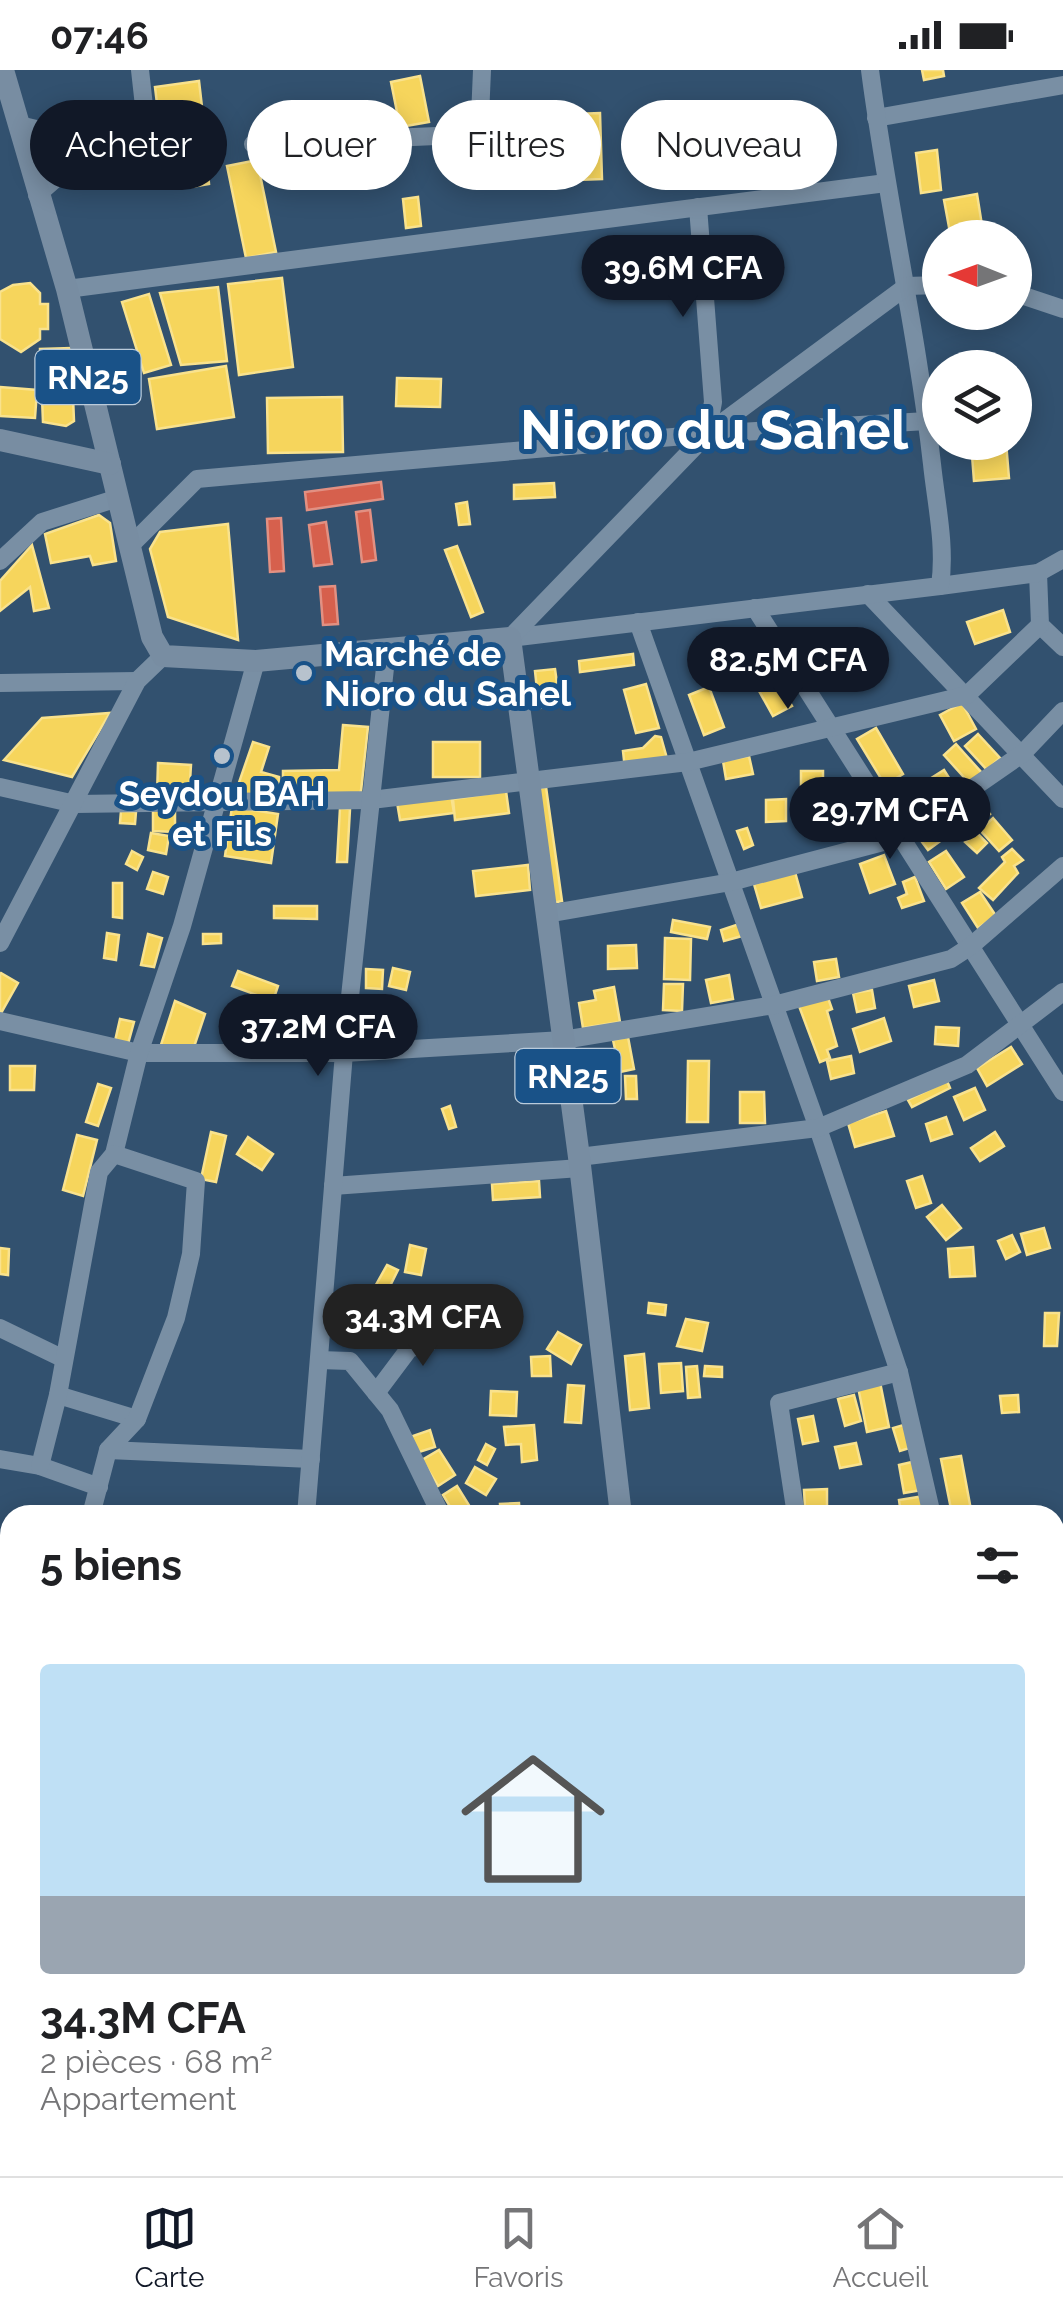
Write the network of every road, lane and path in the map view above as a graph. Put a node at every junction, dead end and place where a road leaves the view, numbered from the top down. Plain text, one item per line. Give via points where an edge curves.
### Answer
1 (3, 70) edge
2 (140, 70) edge
3 (482, 70) edge
4 (870, 70) edge
5 (1063, 85) edge
6 (143, 100) edge
7 (876, 118) junction
8 (20, 125) junction
9 (30, 127) edge
10 (412, 137) edge
11 (886, 183) junction
12 (43, 190) edge
13 (37, 195) junction
14 (698, 207) junction
15 (907, 286) junction
16 (922, 286) edge
17 (67, 289) junction
18 (1032, 299) edge
19 (1063, 309) edge
20 (922, 387) edge
21 (922, 421) edge
22 (707, 434) junction
23 (0, 440) edge
24 (931, 460) edge
25 (110, 464) junction
26 (118, 498) junction
27 (130, 546) junction
28 (1063, 558) edge
29 (0, 560) edge
30 (1038, 574) junction
31 (940, 586) junction
32 (868, 594) junction
33 (755, 608) junction
34 (638, 622) junction
35 (1040, 626) junction
36 (510, 638) junction
37 (1063, 646) edge
38 (388, 649) junction
39 (164, 656) junction
40 (256, 661) junction
41 (138, 680) junction
42 (3, 689) edge
43 (966, 694) junction
44 (1063, 711) edge
45 (830, 725) junction
46 (1022, 754) junction
47 (688, 762) junction
48 (529, 780) junction
49 (0, 787) edge
50 (1063, 798) edge
51 (371, 800) junction
52 (216, 803) junction
53 (75, 804) junction
54 (902, 837) junction
55 (1063, 866) edge
56 (731, 882) junction
57 (547, 914) junction
58 (6, 917) edge
59 (0, 943) edge
60 (971, 946) junction
61 (1063, 992) edge
62 (774, 1005) junction
63 (0, 1020) edge
64 (1022, 1025) junction
65 (563, 1040) junction
66 (140, 1053) junction
67 (344, 1054) junction
68 (1063, 1092) edge
69 (818, 1128) junction
70 (114, 1154) junction
71 (580, 1162) junction
72 (333, 1186) junction
73 (0, 1328) edge
74 (458, 1331) dead end
75 (64, 1359) junction
76 (319, 1360) junction
77 (899, 1372) junction
78 (376, 1392) junction
79 (58, 1395) junction
80 (137, 1419) junction
81 (108, 1450) junction
82 (0, 1459) edge
83 (311, 1459) junction
84 (40, 1466) junction
85 (98, 1487) junction
86 (94, 1505) edge
87 (307, 1505) edge
88 (437, 1505) edge
89 (620, 1505) edge
90 (794, 1505) edge
91 (930, 1505) edge

1 - 8 main road, RN25
2 - 6 street
3 - 10 street via 480,117 460,135
4 - 7 street
5 - 7 street
7 - 11 street
8 - 9 street
8 - 13 main road, RN25
11 - 14 street
11 - 15 street
12 - 13 street
13 - 17 main road, RN25
14 - 17 street
14 - 22 street via 713,402
15 - 16 street
15 - 20 street
15 - 22 street
17 - 25 main road, RN25
18 - 19 street
21 - 22 street
22 - 27 street via 197,479
22 - 36 street
23 - 25 main road
24 - 31 street
25 - 26 main road, RN25
26 - 27 main road, RN25
26 - 29 street via 42,522
27 - 39 main road, RN25 via 152,636
28 - 30 street
30 - 31 street
30 - 35 street
31 - 32 street
32 - 33 street
32 - 43 street
33 - 34 street
33 - 45 street
34 - 36 street
34 - 47 street
35 - 37 street
35 - 43 street
36 - 38 main road
36 - 48 main road, RN25
38 - 40 main road
38 - 51 street
39 - 40 main road
39 - 41 street
40 - 52 street
41 - 42 street
41 - 53 street
43 - 45 street
43 - 46 street
44 - 46 street
45 - 47 street
45 - 54 street
46 - 50 street
46 - 54 street
47 - 48 street
47 - 56 street
48 - 51 street
48 - 57 main road, RN25
49 - 53 street
51 - 52 street
51 - 67 street
52 - 53 street
52 - 66 street
53 - 58 street
54 - 56 street
54 - 60 street
55 - 60 street
56 - 57 street
56 - 62 street
57 - 65 main road, RN25
58 - 59 street
60 - 62 street via 951,960
60 - 64 street
61 - 64 street
62 - 65 street
62 - 69 street
63 - 66 street
64 - 68 street
64 - 69 street via 966,1066
65 - 67 street
65 - 71 main road, RN25
66 - 67 street
66 - 70 street
67 - 72 street
69 - 71 street
69 - 77 street
70 - 75 street via 99,1172
70 - 80 street via 196,1181 191,1254 176,1318
71 - 72 street
71 - 89 main road, RN25
72 - 76 street
73 - 75 street
74 - 78 street via 408,1348
75 - 79 street
76 - 78 street via 350,1361
76 - 83 street
77 - 90 street via 779,1403
77 - 91 street
78 - 88 street
79 - 80 street
79 - 84 street
80 - 81 street
81 - 83 street
81 - 85 street
82 - 84 street
83 - 87 street
84 - 85 street
85 - 86 street

